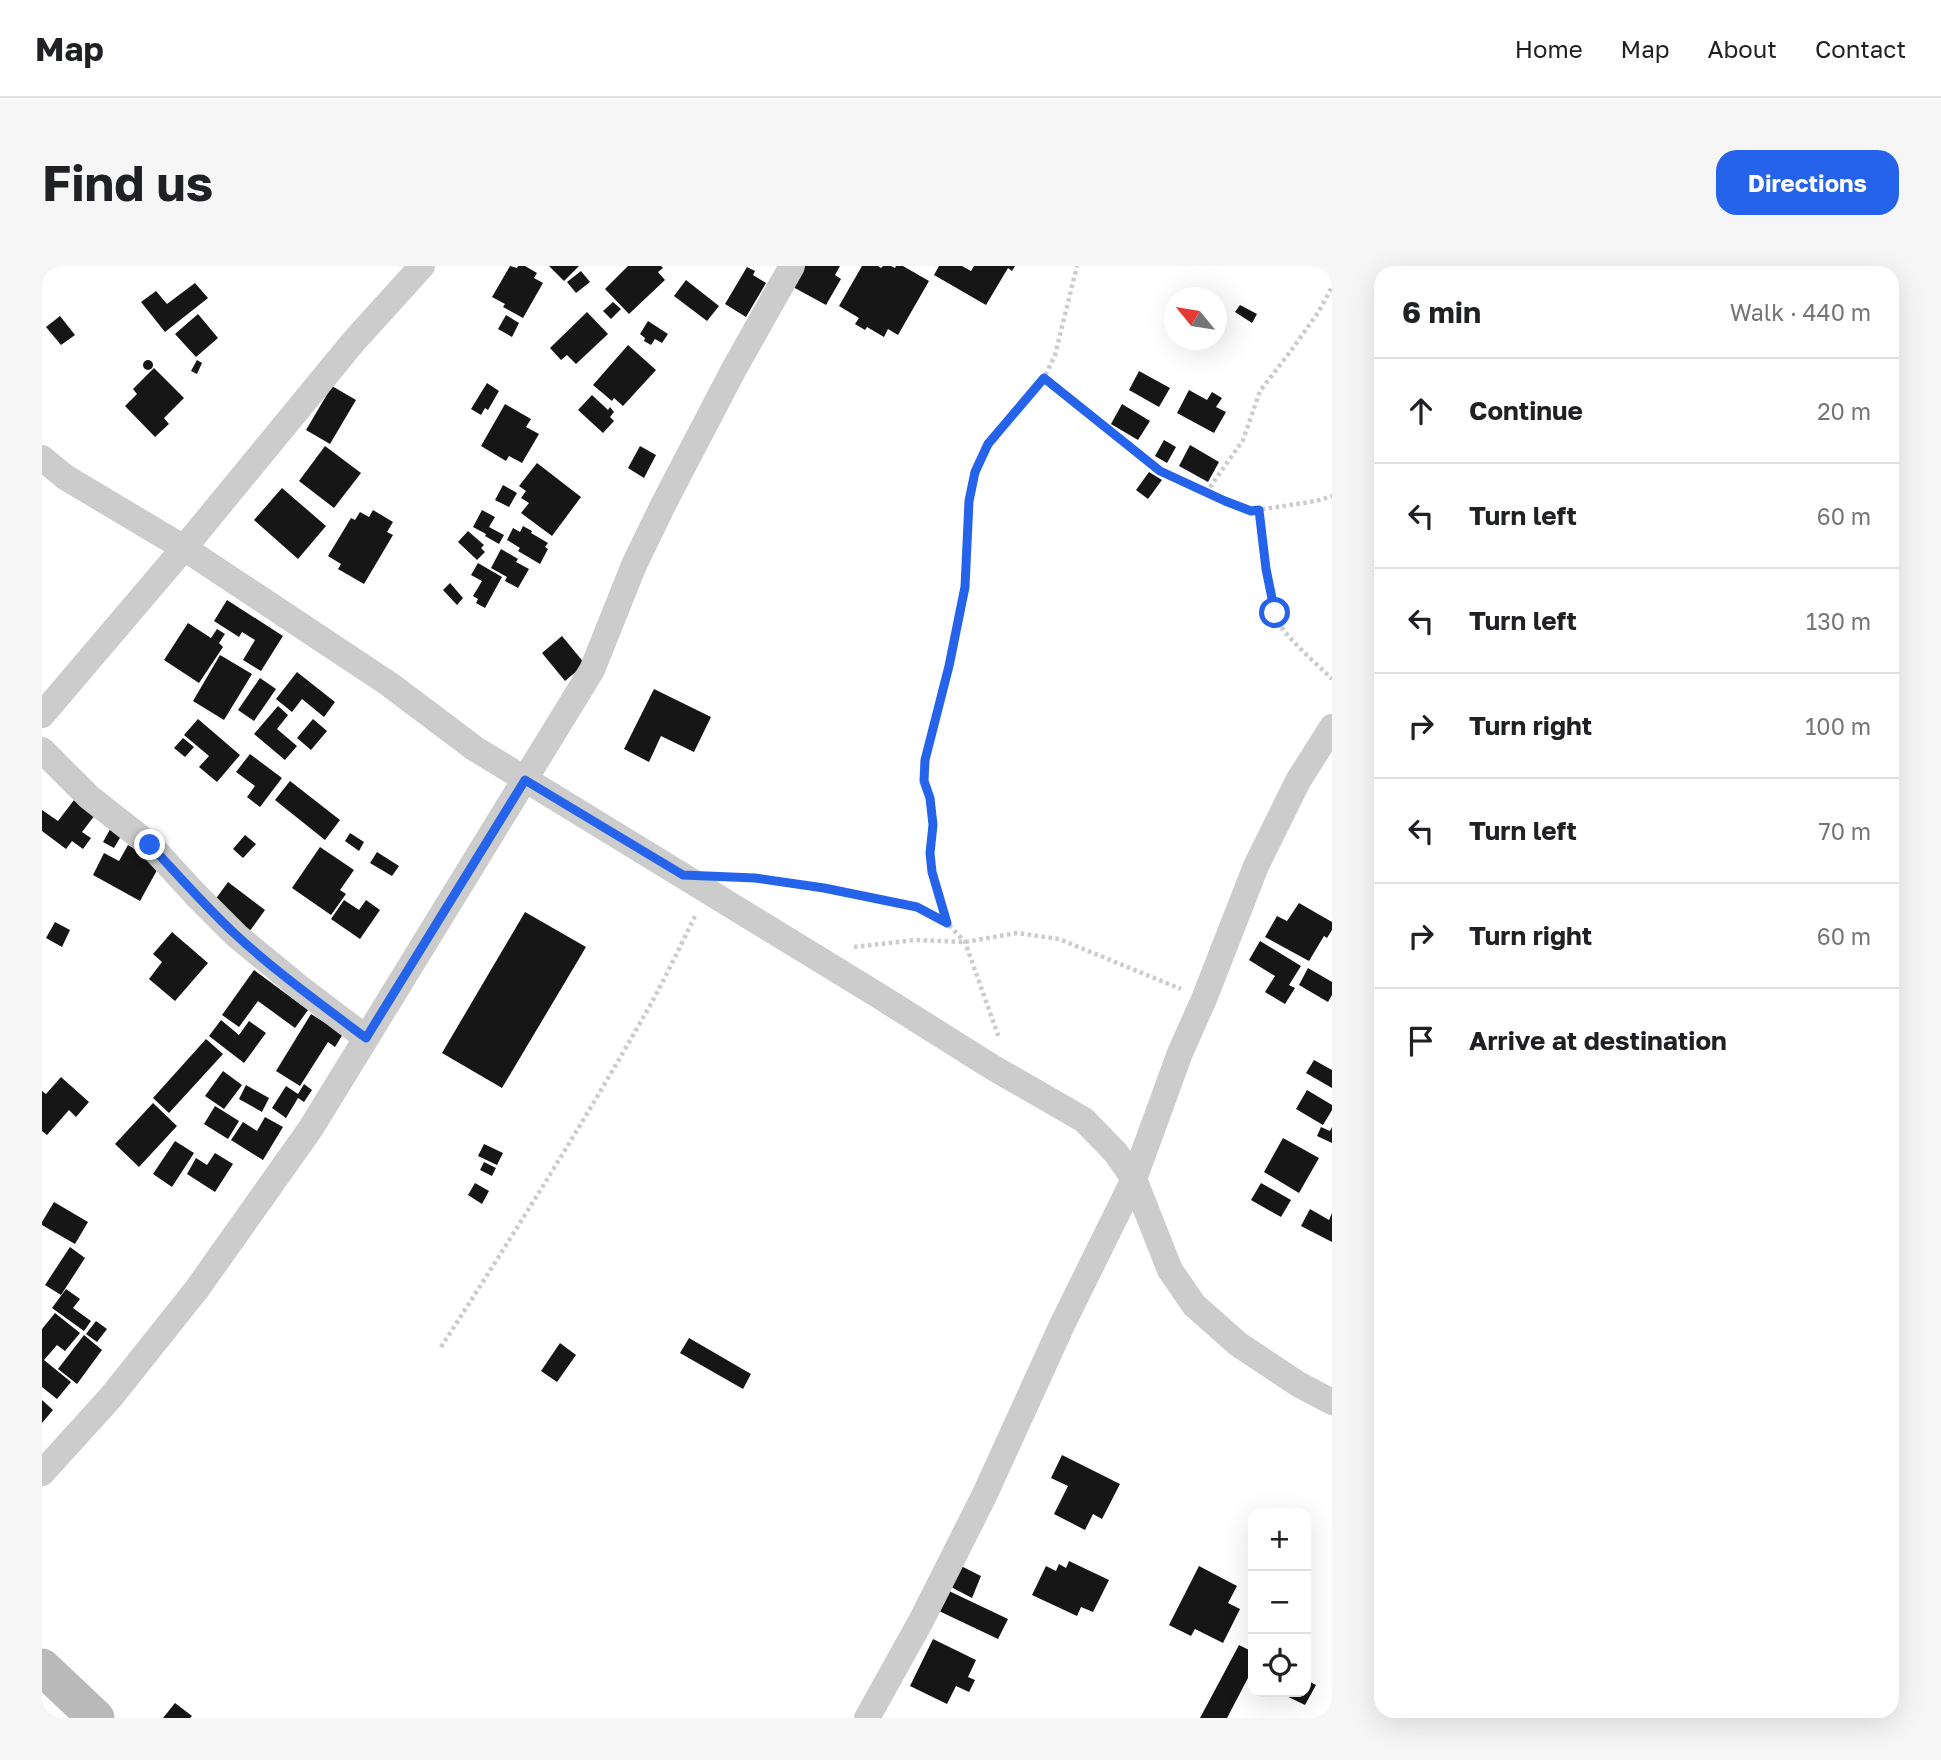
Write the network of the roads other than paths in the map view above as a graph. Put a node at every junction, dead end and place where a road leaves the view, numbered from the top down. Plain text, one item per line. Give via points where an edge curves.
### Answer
1 (422, 266) edge
2 (792, 266) edge
3 (42, 458) edge
4 (184, 548) junction
5 (42, 715) edge
6 (1332, 727) edge
7 (42, 750) edge
8 (525, 780) junction
9 (366, 1038) junction
10 (1134, 1179) junction
11 (1332, 1402) edge
12 (42, 1473) edge
13 (42, 1667) edge
14 (96, 1718) edge
15 (867, 1718) edge

1 - 4 street via 354,341
2 - 8 street via 663,505 592,670
3 - 4 street via 65,477
4 - 5 street
4 - 8 street
6 - 10 street via 1298,781 1256,866
7 - 9 street via 89,797 150,845 237,936
8 - 9 street
8 - 10 street via 1084,1120
9 - 12 street via 311,1128 197,1289 111,1397
10 - 11 street via 1170,1270 1194,1305 1238,1344
10 - 15 street via 984,1496
13 - 14 street

